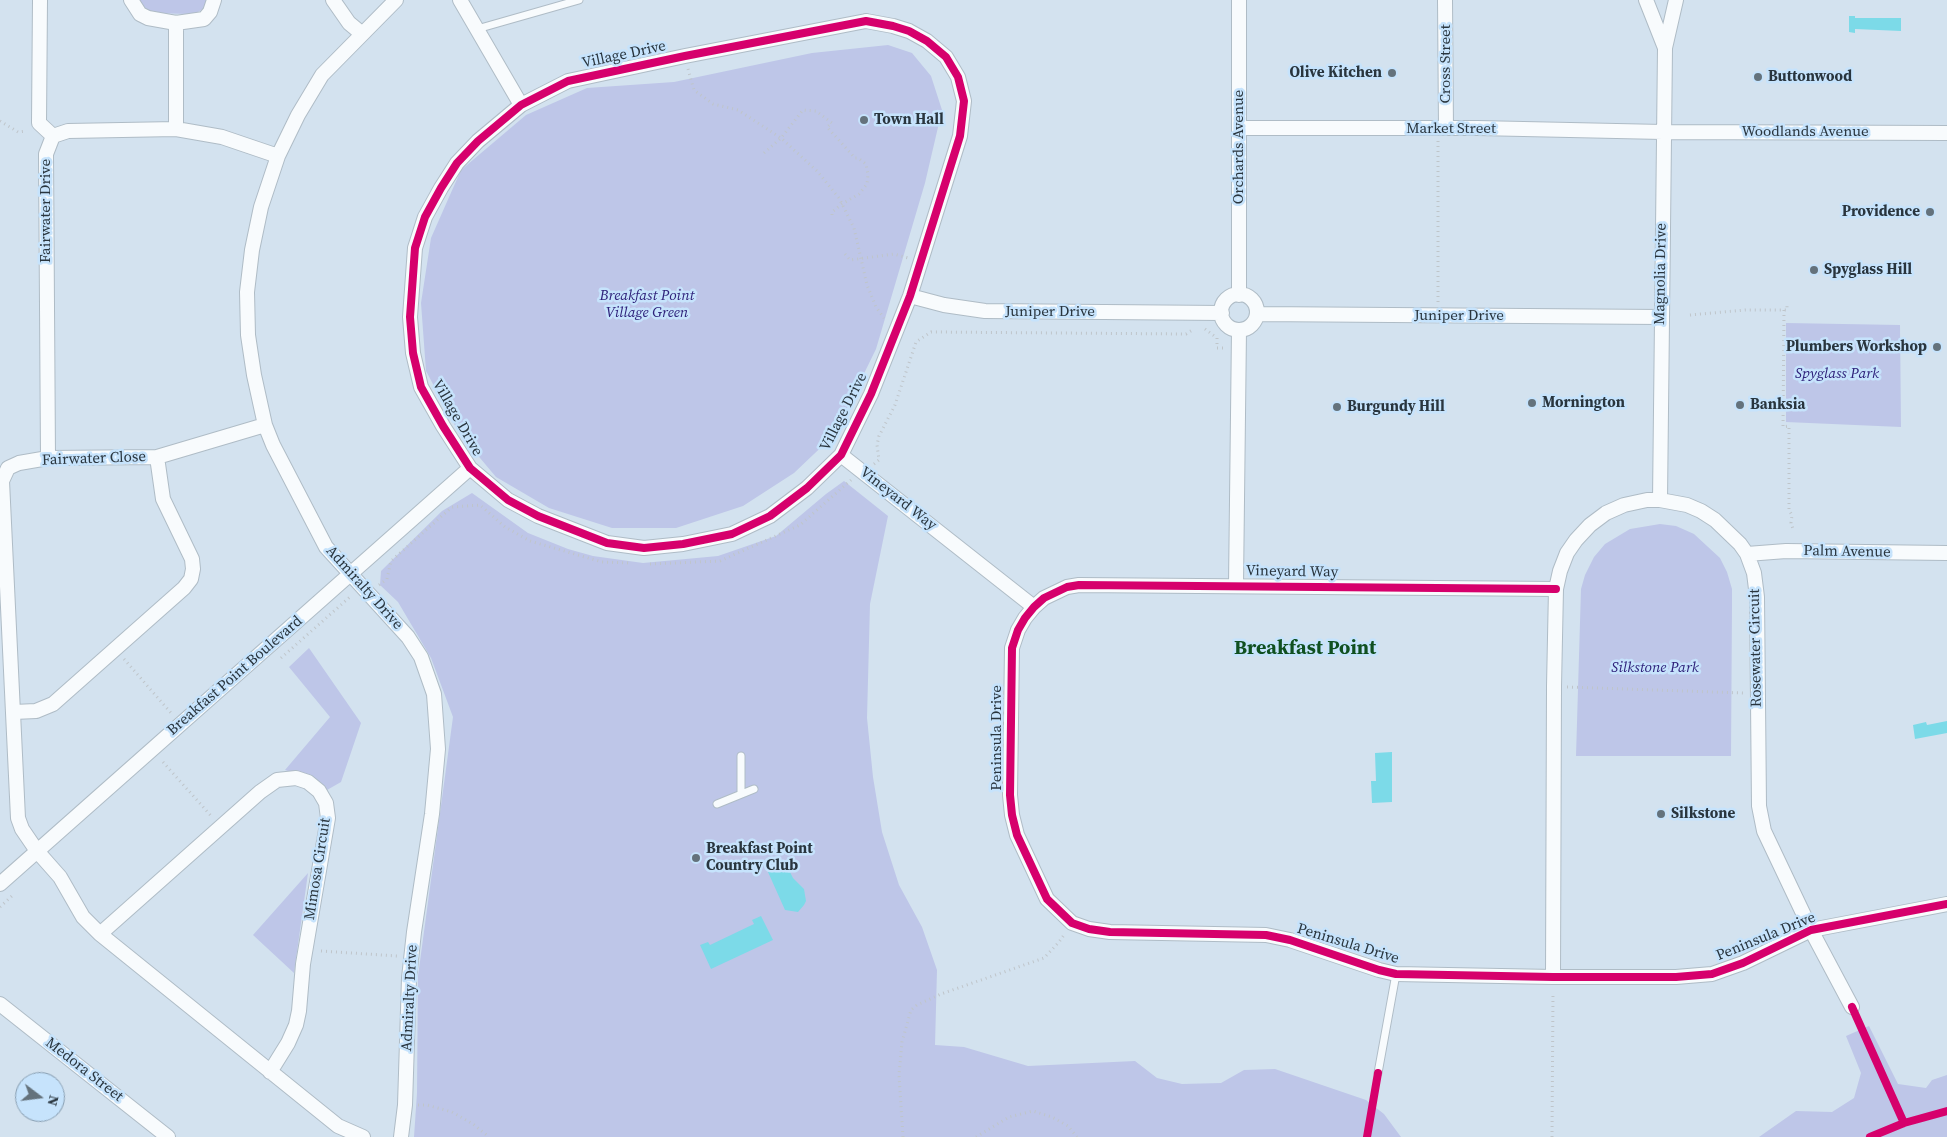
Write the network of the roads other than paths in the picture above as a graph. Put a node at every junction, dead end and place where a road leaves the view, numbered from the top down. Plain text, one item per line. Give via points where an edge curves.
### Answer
1 (40, 0) edge
2 (132, 0) edge
3 (214, 0) edge
4 (333, 0) edge
5 (396, 0) edge
6 (460, 0) edge
7 (579, 0) edge
8 (1239, 0) edge
9 (1446, 0) edge
10 (1646, 0) edge
11 (1676, 0) edge
12 (176, 23) junction
13 (477, 29) junction
14 (361, 33) junction
15 (1664, 48) junction
16 (521, 105) junction
17 (1239, 128) junction
18 (1442, 128) junction
19 (176, 129) junction
20 (1663, 132) junction
21 (1947, 132) edge
22 (53, 136) junction
23 (278, 156) junction
24 (1239, 295) junction
25 (910, 296) junction
26 (1222, 313) junction
27 (1257, 314) junction
28 (1661, 317) junction
29 (1239, 330) junction
30 (265, 425) junction
31 (841, 455) junction
32 (157, 457) junction
33 (48, 458) junction
34 (470, 468) junction
35 (1660, 500) junction
36 (1947, 553) edge
37 (1747, 554) junction
38 (350, 574) junction
39 (1236, 585) junction
40 (1556, 589) junction
41 (1034, 606) junction
42 (14, 712) junction
43 (741, 756) dead end
44 (754, 789) dead end
45 (741, 794) junction
46 (717, 804) dead end
47 (37, 851) junction
48 (0, 884) edge
49 (1947, 904) edge
50 (1811, 930) junction
51 (100, 934) junction
52 (1396, 974) junction
53 (1553, 977) junction
54 (0, 1004) edge
55 (1852, 1007) dead end
56 (270, 1072) junction
57 (1378, 1073) dead end
58 (168, 1137) edge
59 (363, 1137) edge
60 (401, 1137) edge

1 - 22 street via 39,123
2 - 12 street via 140,14
3 - 12 street via 204,19
4 - 14 street via 349,23
5 - 14 street, Admiralty Drive
6 - 13 street
7 - 13 lane
8 - 17 street, Orchards Avenue
9 - 18 street, Cross Street
10 - 15 street, Magnolia Drive
11 - 15 street, Magnolia Drive
12 - 19 street
13 - 16 street
14 - 23 street, Admiralty Drive via 322,75
15 - 20 street, Magnolia Drive
16 - 25 street, Village Drive via 568,81 866,21 909,31 946,57 958,77 964,101 960,136
16 - 34 street, Village Drive via 457,163 425,217 415,248 410,317 419,378 443,426
17 - 18 street, Market Street
17 - 24 street, Orchards Avenue
18 - 20 street, Market Street
19 - 22 street via 68,131
19 - 23 street via 222,137
20 - 21 street, Woodlands Avenue
20 - 28 street, Magnolia Drive
22 - 33 street, Fairwater Drive via 46,154
23 - 30 street, Admiralty Drive via 261,207 247,292 248,335
24 - 26 street via 1228,298
24 - 27 street via 1254,302
25 - 26 street, Juniper Drive via 985,311
25 - 31 street, Village Drive via 871,394
26 - 29 street via 1225,323
27 - 28 street, Juniper Drive
27 - 29 street via 1249,327
28 - 35 street, Magnolia Drive
29 - 39 street
30 - 32 street, Fairwater Close
30 - 38 street, Admiralty Drive via 286,473 326,547
31 - 34 street, Village Drive via 807,488 770,516 732,534 644,548 607,542 538,516 508,500
31 - 41 street, Vineyard Way
32 - 33 street, Fairwater Close
32 - 42 street, Fairwater Close via 163,499 192,559 191,579 53,704
33 - 42 street, Fairwater Close via 8,468 2,481
34 - 38 street, Breakfast Point Boulevard
35 - 37 street, Rosewater Circuit via 1701,511 1715,520
35 - 40 street, Rosewater Circuit via 1624,505 1590,525 1567,553
36 - 37 street, Palm Avenue via 1786,551
37 - 50 street, Rosewater Circuit via 1754,573 1757,597 1758,806 1764,831
38 - 47 street, Breakfast Point Boulevard
38 - 60 street, Admiralty Drive via 408,637 421,657 434,694 438,749 436,781 412,957
39 - 40 street, Vineyard Way
39 - 41 street, Vineyard Way via 1079,585 1056,591
40 - 53 street, Rosewater Circuit
41 - 52 street, Peninsula Drive via 1018,630 1012,648 1010,795 1017,835 1047,899 1072,922 1089,929 1266,935
42 - 47 street, Fairwater Close via 18,818
43 - 45 lane
44 - 45 lane
45 - 46 lane
47 - 48 street, Breakfast Point Boulevard
47 - 51 street via 60,877 83,916
49 - 50 street, Peninsula Drive
50 - 53 street, Peninsula Drive via 1743,963 1712,974
50 - 55 street, Rosewater Circuit
51 - 56 street
51 - 56 street, Mimosa Circuit via 260,792 277,780 296,778 308,782 326,803 328,818 305,950 296,1026
52 - 53 street, Peninsula Drive
52 - 57 lane
54 - 58 street, Medora Street
56 - 59 street via 338,1126

